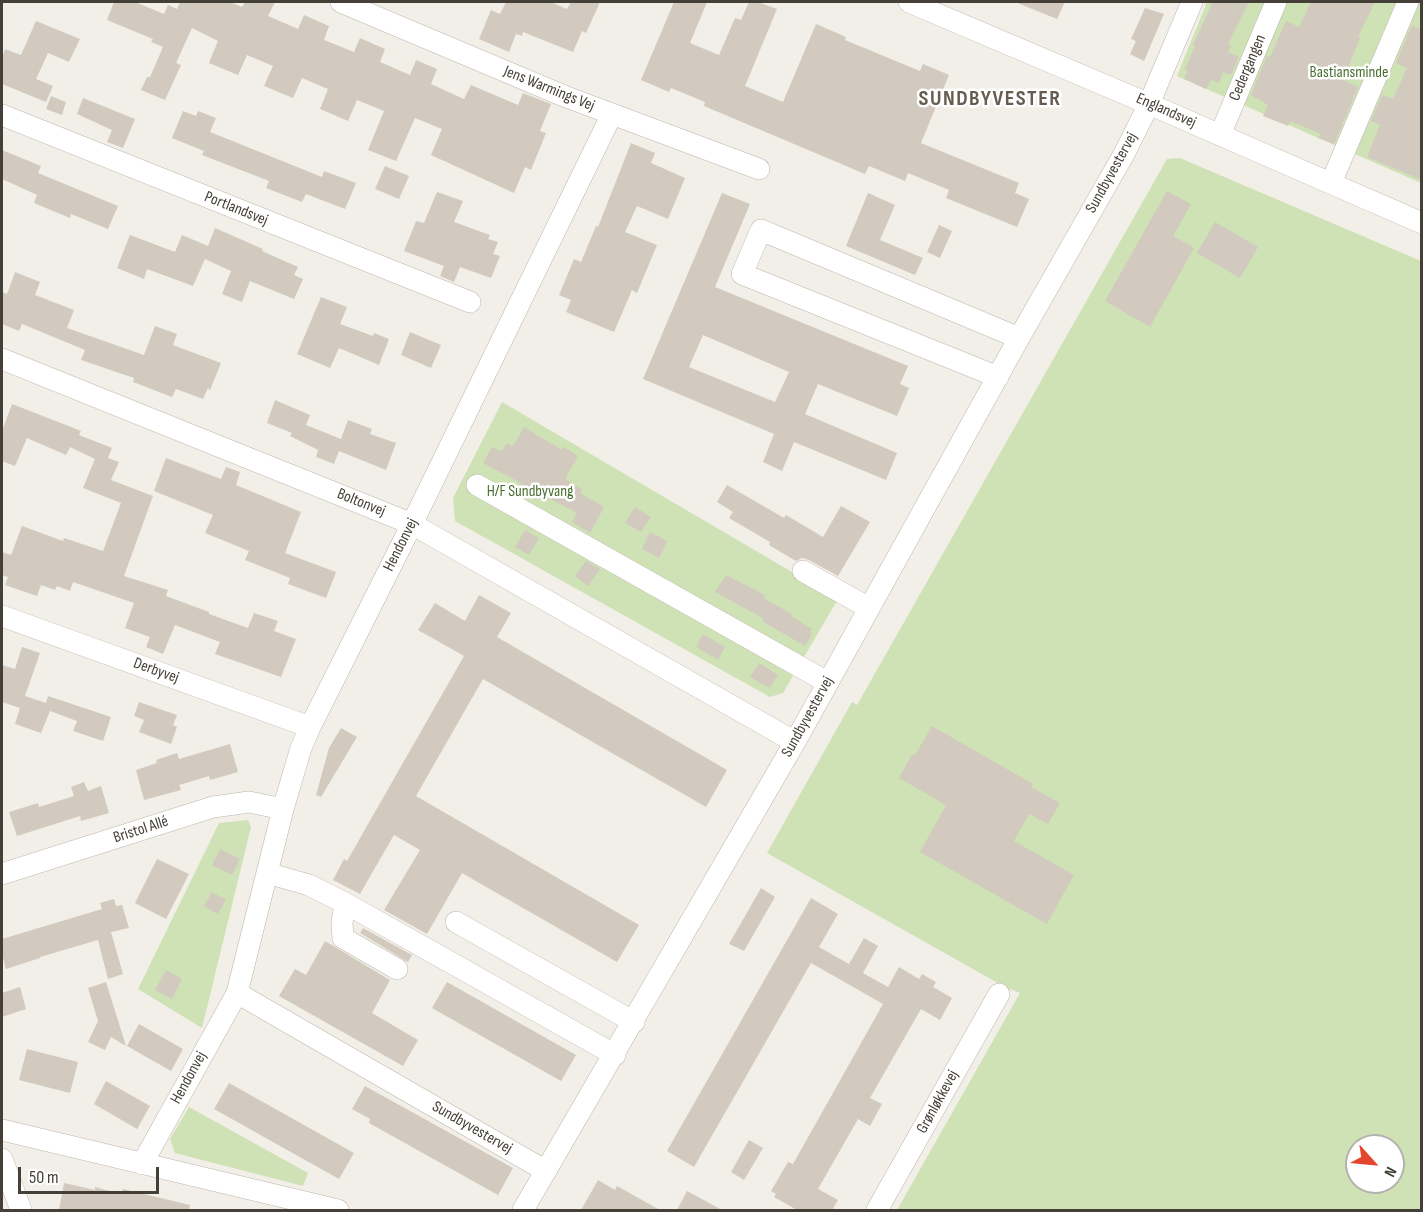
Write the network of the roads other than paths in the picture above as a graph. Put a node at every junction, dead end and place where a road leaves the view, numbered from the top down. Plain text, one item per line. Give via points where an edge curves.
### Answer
1 (341, 2) edge
2 (909, 2) edge
3 (1192, 2) edge
4 (1276, 2) edge
5 (1408, 2) edge
6 (1149, 104) junction
7 (612, 114) junction
8 (2, 115) edge
9 (1220, 135) junction
10 (759, 169) dead end
11 (1331, 183) junction
12 (1422, 223) edge
13 (470, 302) dead end
14 (1019, 338) junction
15 (2, 359) edge
16 (998, 377) junction
17 (477, 485) dead end
18 (412, 524) junction
19 (803, 571) dead end
20 (869, 608) junction
21 (2, 616) edge
22 (827, 682) junction
23 (310, 727) junction
24 (795, 742) junction
25 (283, 808) junction
26 (267, 873) junction
27 (2, 874) edge
28 (345, 903) junction
29 (456, 922) dead end
30 (397, 969) dead end
31 (237, 993) junction
32 (999, 994) dead end
33 (634, 1022) junction
34 (615, 1055) junction
35 (2, 1130) edge
36 (2, 1159) edge
37 (142, 1164) junction
38 (546, 1171) junction
39 (21, 1210) edge
40 (338, 1210) edge
41 (523, 1210) edge
42 (877, 1210) edge

1 - 7 street, Jens Warmings Vej
2 - 6 street, Englandsvej
3 - 6 street, Sundbyvestervej
4 - 9 street, Cedergangen
5 - 11 street
6 - 9 street, Englandsvej
6 - 14 street, Sundbyvestervej via 1125,154
7 - 10 street, Jens Warmings Vej
7 - 18 street, Hendonvej
8 - 13 street, Portlandsvej
9 - 11 street, Englandsvej
11 - 12 street, Englandsvej
14 - 16 street, Sundbyvestervej
14 - 16 street via 761,230 742,274
15 - 18 street, Boltonvej
16 - 20 street, Sundbyvestervej
17 - 22 street
18 - 23 street, Hendonvej
18 - 24 street, Boltonvej
19 - 20 street
20 - 22 street, Sundbyvestervej
21 - 23 street, Derbyvej
22 - 24 street, Sundbyvestervej
23 - 25 street, Hendonvej
24 - 33 street, Sundbyvestervej
25 - 26 street, Hendonvej
25 - 27 street, Bristol Allé via 249,802 213,807
26 - 28 street via 309,885
26 - 31 street, Hendonvej
28 - 30 street via 344,938
28 - 34 street
29 - 33 street
31 - 37 street, Hendonvej
31 - 38 street, Sundbyvestervej
32 - 42 street, Grønløkkevej
33 - 34 street, Sundbyvestervej
34 - 38 street, Sundbyvestervej
35 - 37 street
36 - 39 street
37 - 40 street
38 - 41 street, Sundbyvestervej

